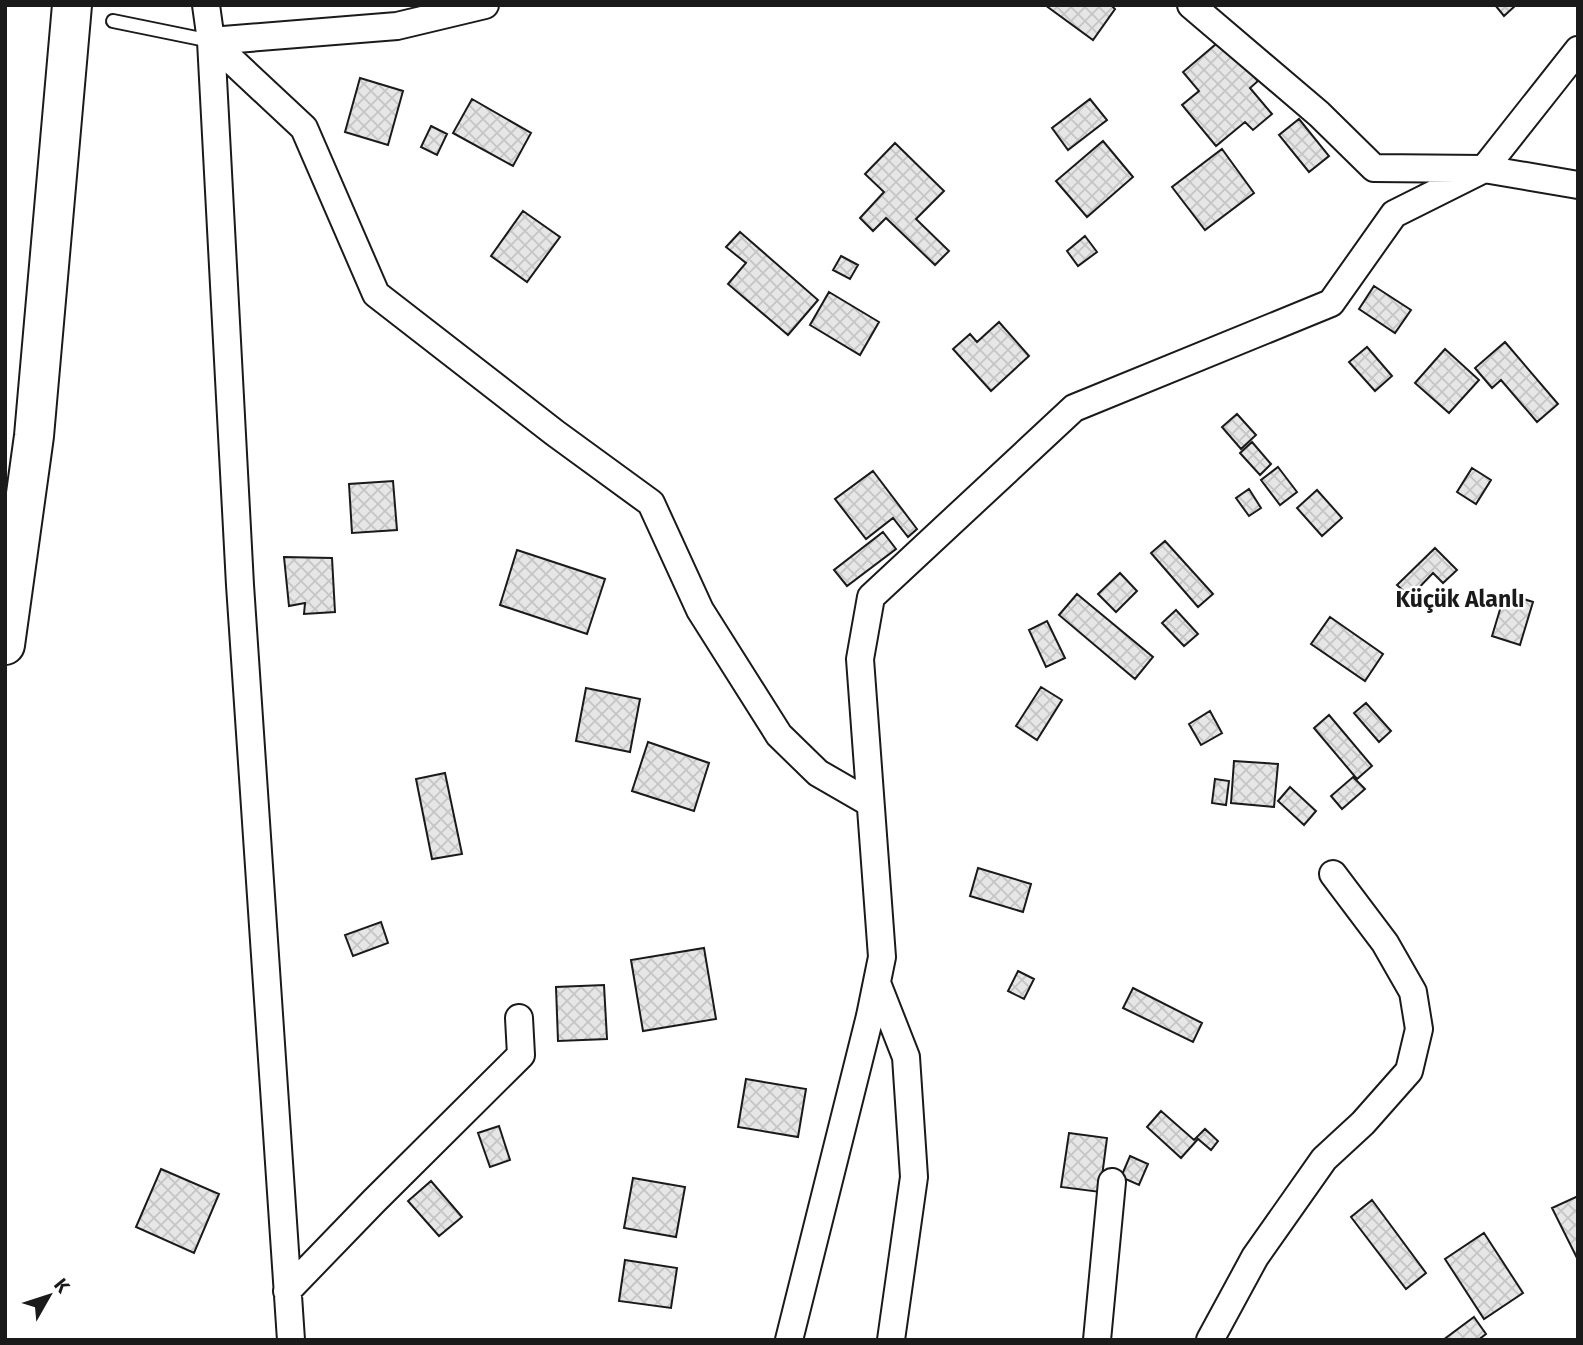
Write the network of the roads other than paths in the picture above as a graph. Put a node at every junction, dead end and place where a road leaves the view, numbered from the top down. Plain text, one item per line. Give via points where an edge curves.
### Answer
1 (72, 5) edge
2 (206, 5) edge
3 (485, 5) edge
4 (1191, 5) edge
5 (113, 21) dead end
6 (211, 41) junction
7 (1578, 50) edge
8 (1484, 169) junction
9 (1578, 186) edge
10 (5, 645) edge
11 (870, 803) junction
12 (1333, 874) dead end
13 (877, 983) junction
14 (519, 1018) dead end
15 (1112, 1182) dead end
16 (287, 1291) junction
17 (291, 1340) edge
18 (789, 1340) edge
19 (891, 1340) edge
20 (1097, 1340) edge
21 (1210, 1340) edge

1 - 10 highway via 34,436
2 - 6 street
3 - 6 street via 397,26
4 - 8 street via 1319,114 1374,168
5 - 6 lane
6 - 11 street via 304,128 376,294 651,503 700,610 779,735 818,773
6 - 16 street via 240,585
7 - 8 street
8 - 9 street
8 - 11 street via 1394,214 1331,303 1074,408 871,597 860,659
11 - 13 street via 882,957
12 - 21 street via 1385,943 1413,992 1419,1029 1409,1071 1363,1124 1324,1159 1255,1257
13 - 18 street
13 - 19 street via 906,1056 914,1177
14 - 16 street via 522,1055
15 - 20 street
16 - 17 street

